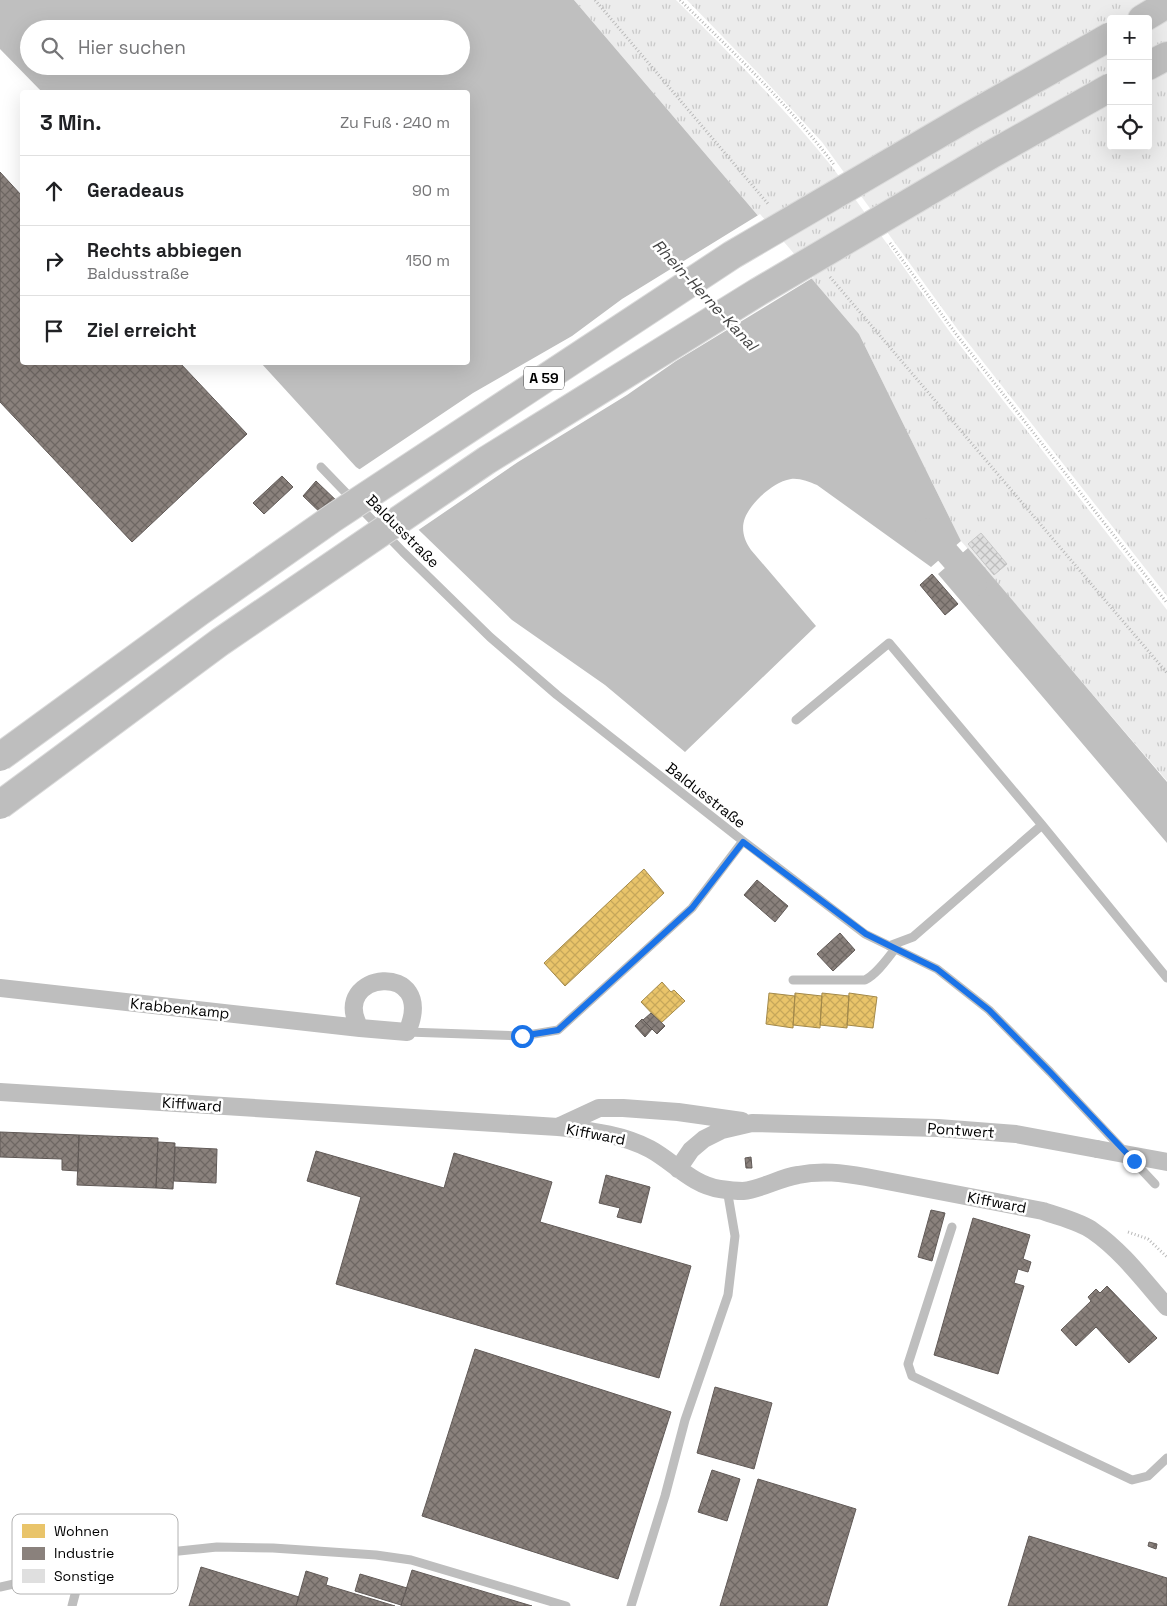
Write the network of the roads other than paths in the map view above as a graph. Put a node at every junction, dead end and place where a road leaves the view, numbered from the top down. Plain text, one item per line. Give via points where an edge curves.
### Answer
1 (1167, 4) edge
2 (1149, 15) edge
3 (1107, 38) edge
4 (1167, 56) edge
5 (1152, 64) edge
6 (1107, 89) edge
7 (321, 467) dead end
8 (796, 720) dead end
9 (0, 757) edge
10 (0, 805) edge
11 (1042, 825) junction
12 (743, 842) junction
13 (892, 948) junction
14 (1167, 978) edge
15 (793, 980) dead end
16 (0, 988) edge
17 (360, 1028) junction
18 (407, 1032) junction
19 (0, 1092) edge
20 (752, 1123) junction
21 (558, 1127) junction
22 (1167, 1162) edge
23 (678, 1168) junction
24 (1155, 1184) dead end
25 (728, 1189) junction
26 (952, 1227) dead end
27 (1167, 1307) edge
28 (1167, 1458) edge
29 (178, 1551) edge
30 (566, 1606) edge
31 (631, 1606) edge

1 - 2 highway
3 - 9 highway, A 59, bridge via 732,255 333,518
4 - 5 highway
6 - 10 highway, A 59, bridge via 758,292 487,460 220,642
7 - 12 lane, Baldusstraße via 490,637 557,695
8 - 11 lane via 888,642
11 - 13 lane via 913,937
11 - 14 lane
12 - 13 lane, Baldusstraße via 866,934
12 - 18 lane via 692,908 558,1030 522,1036
13 - 15 lane via 883,964 866,980
13 - 24 lane, Baldusstraße via 937,969 989,1010
16 - 17 street, Krabbenkamp
17 - 18 street, Krabbenkamp
17 - 18 street via 354,1010 360,993 377,981 387,981 407,992 412,1001 414,1011
19 - 21 street, Kiffward
20 - 21 street, Pontwert via 678,1112 599,1108
20 - 22 street, Pontwert, bridge via 938,1128 1016,1134
20 - 23 street, Pontwert via 722,1130 704,1139
21 - 23 street, Kiffward via 626,1138
23 - 25 street, Kiffward via 694,1180
25 - 27 street, Kiffward via 742,1191 795,1175 838,1172 1042,1211 1092,1230 1115,1249
25 - 31 lane via 736,1236 728,1295 685,1420
26 - 28 lane via 908,1364 912,1376 1132,1480 1148,1476
29 - 30 lane via 218,1547 273,1548 376,1555 411,1560

